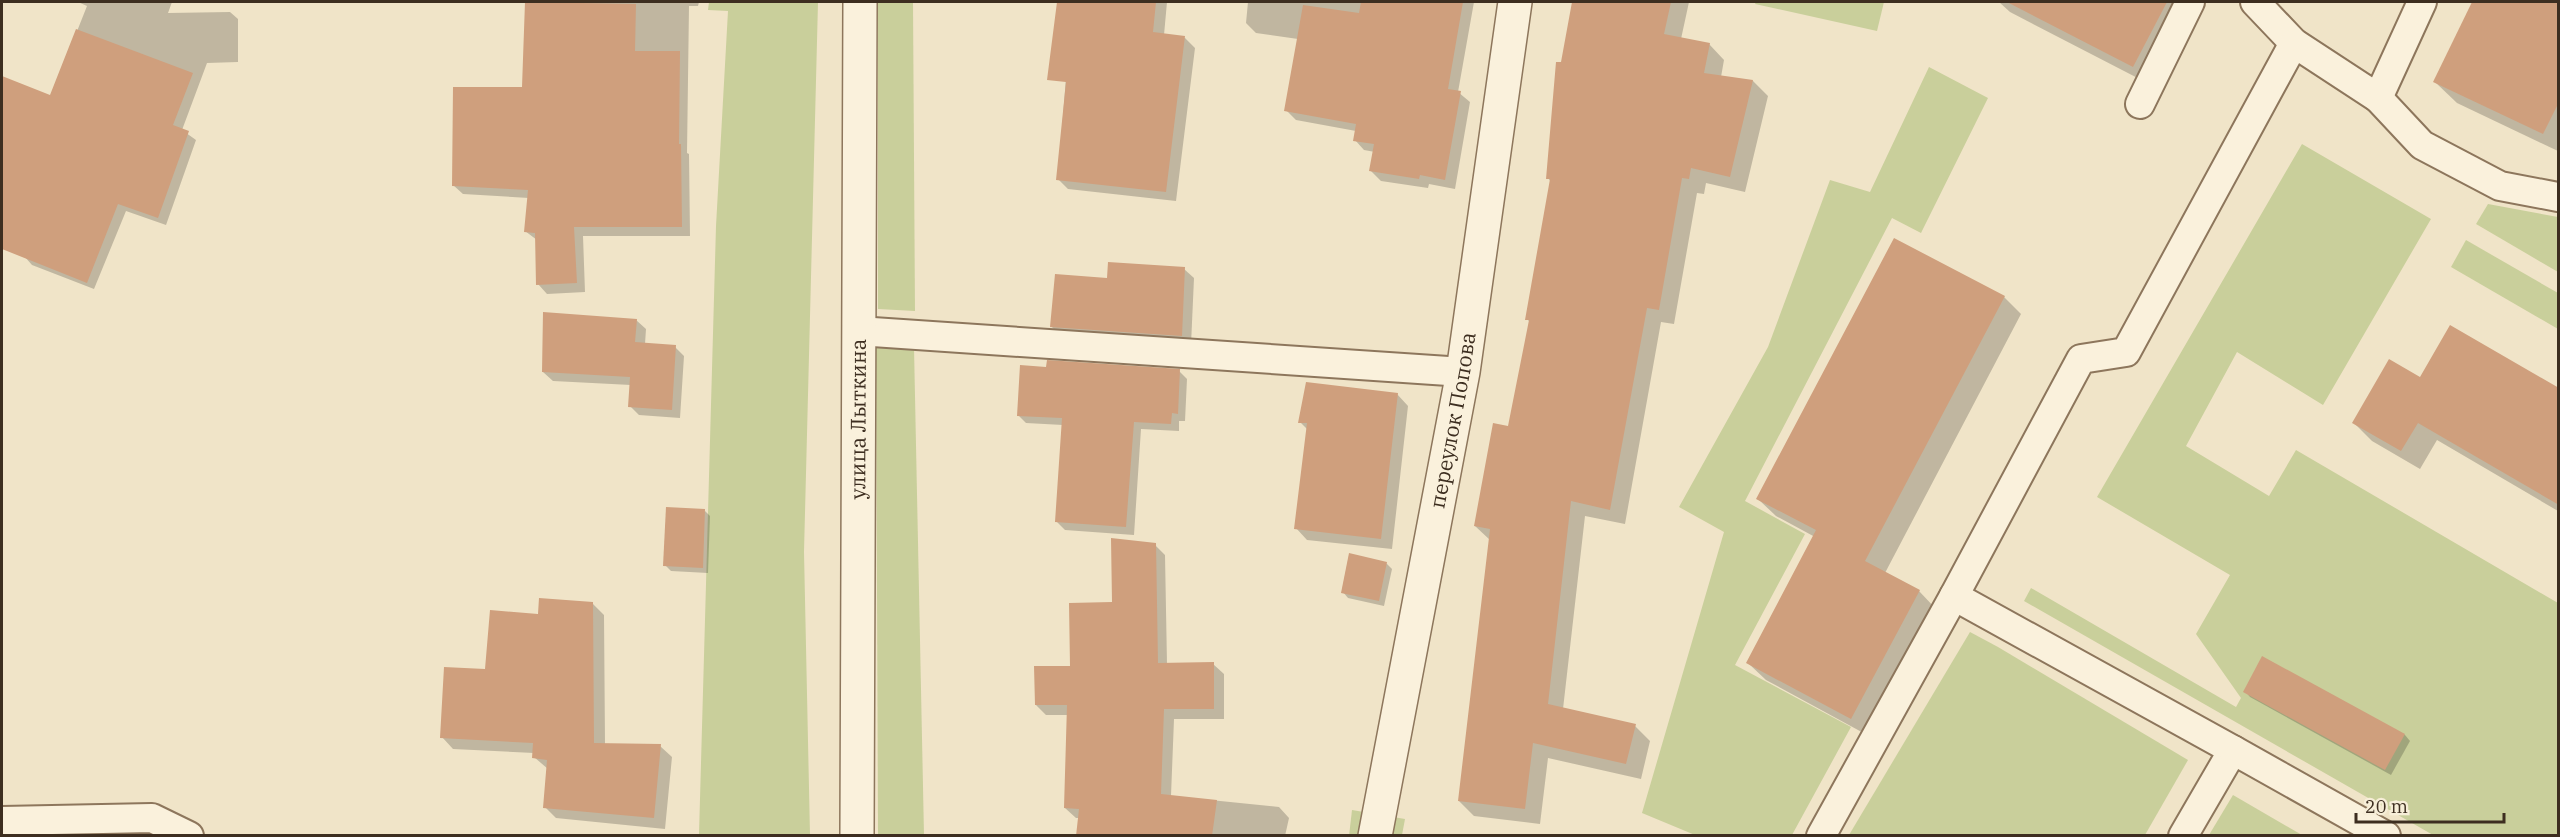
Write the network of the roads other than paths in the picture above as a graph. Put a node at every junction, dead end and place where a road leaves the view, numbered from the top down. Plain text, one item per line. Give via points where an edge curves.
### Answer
1 (860, 2) edge
2 (1515, 2) edge
3 (2190, 2) edge
4 (2255, 2) edge
5 (2422, 2) edge
6 (2294, 43) junction
7 (2379, 98) junction
8 (2140, 104) dead end
9 (2559, 197) edge
10 (858, 331) junction
11 (1463, 372) junction
12 (1954, 596) junction
13 (2233, 750) junction
14 (2, 821) edge
15 (189, 836) edge
16 (857, 836) edge
17 (1375, 836) edge
18 (1821, 836) edge
19 (2183, 836) edge
20 (2386, 836) edge

1 - 10 street, улица Лыткина
2 - 11 street, переулок Попова
3 - 8 lane
4 - 6 lane
5 - 7 lane
6 - 7 lane
6 - 12 lane via 2126,352 2081,359
7 - 9 lane via 2422,145 2500,186
10 - 11 lane
10 - 16 street, улица Лыткина
11 - 17 street, переулок Попова
12 - 13 lane
12 - 18 lane
13 - 19 lane
13 - 20 lane
14 - 15 lane via 152,818

